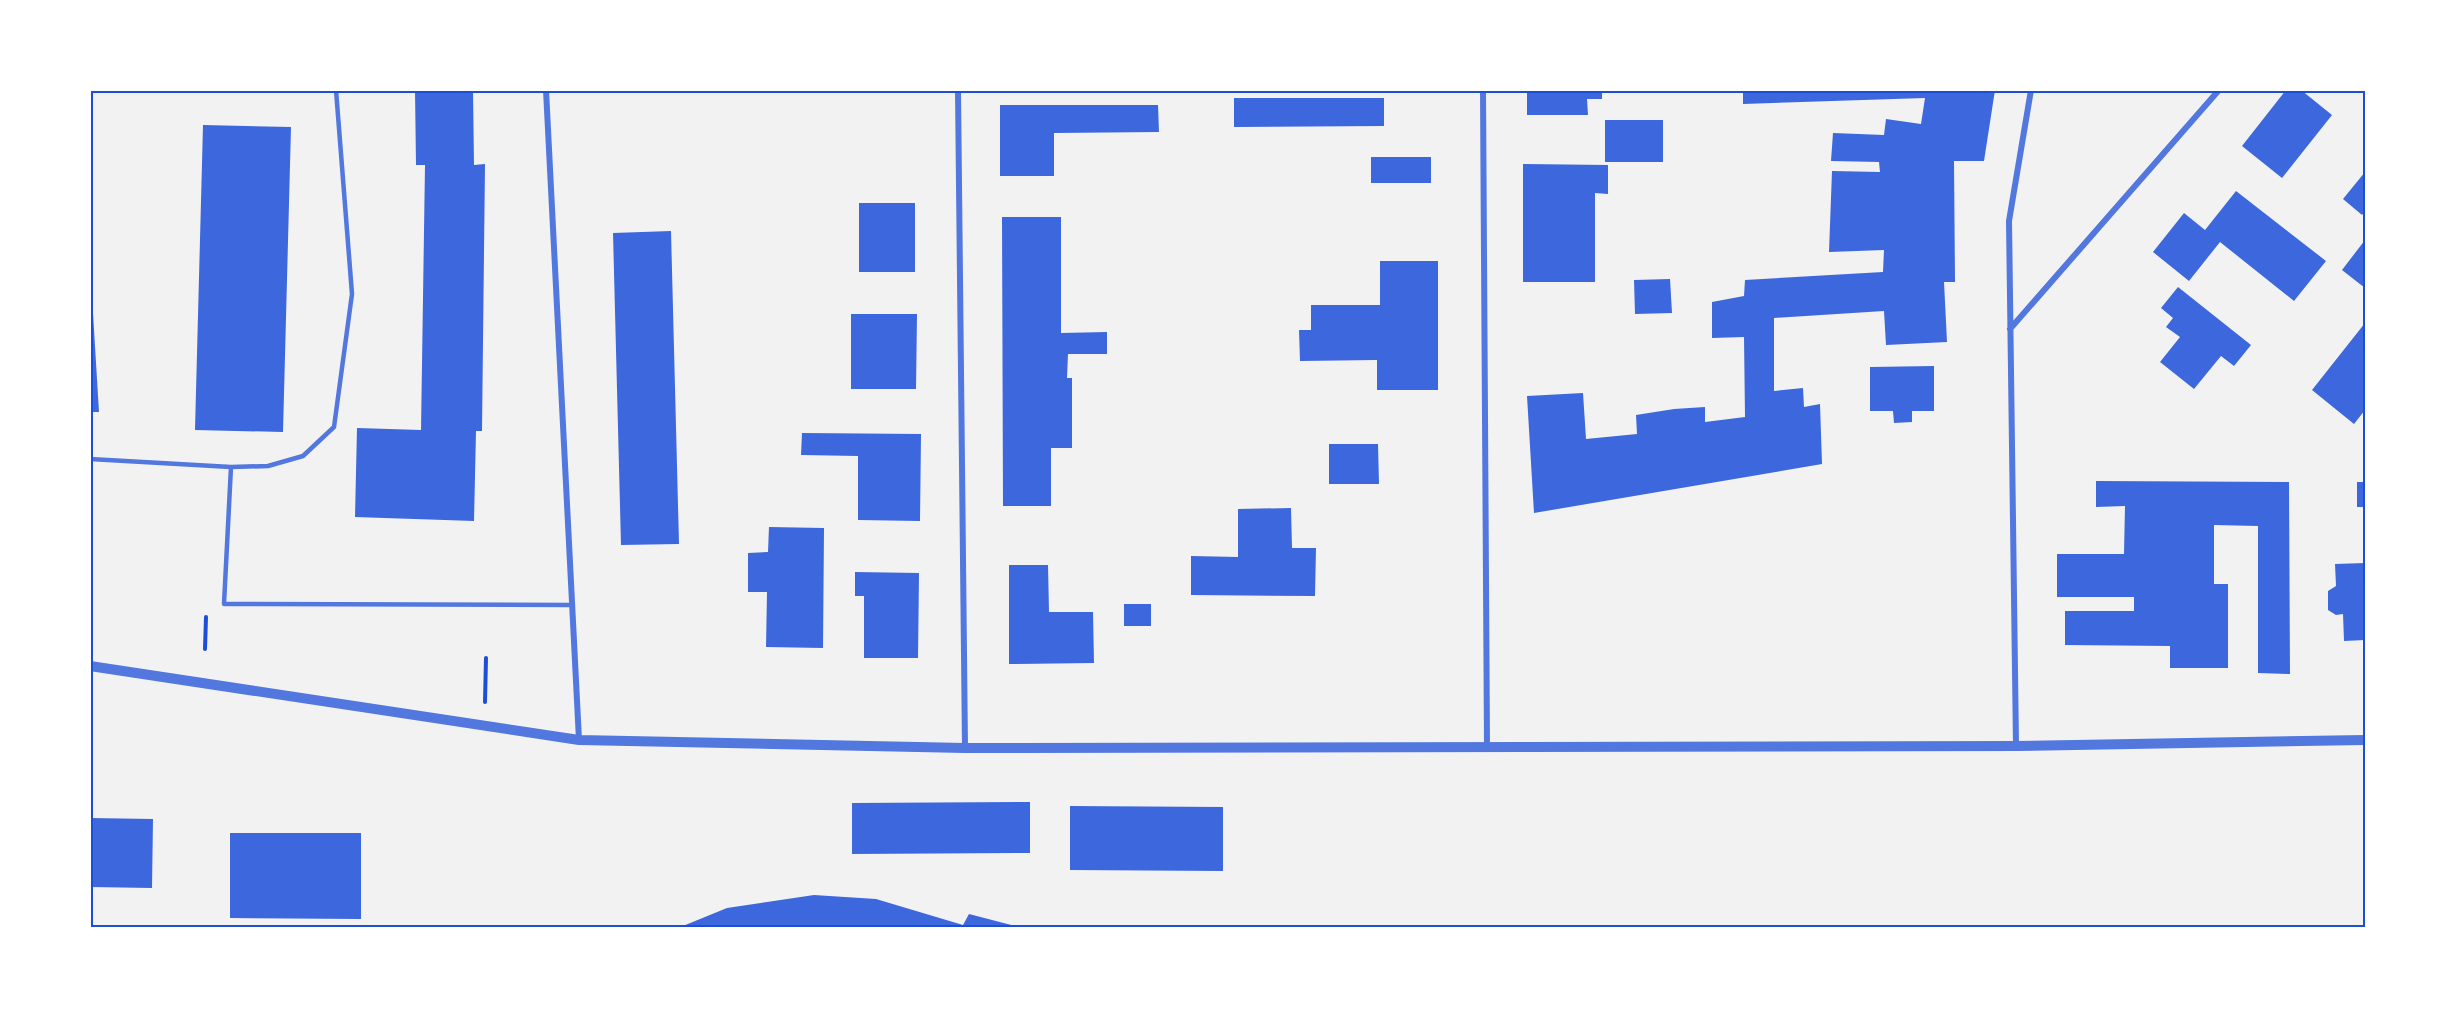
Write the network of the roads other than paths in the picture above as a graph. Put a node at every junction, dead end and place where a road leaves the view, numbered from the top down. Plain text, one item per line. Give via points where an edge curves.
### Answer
1 (336, 90) edge
2 (546, 90) edge
3 (958, 90) edge
4 (1483, 90) edge
5 (2031, 90) edge
6 (2219, 90) edge
7 (2010, 329) junction
8 (90, 459) edge
9 (231, 467) junction
10 (572, 605) junction
11 (90, 666) edge
12 (579, 740) junction
13 (2365, 740) edge
14 (1487, 745) junction
15 (2016, 746) junction
16 (965, 748) junction

1 - 9 lane via 352,294 333,427 303,456 268,466
2 - 10 street
3 - 16 street
4 - 14 street
5 - 7 street via 2009,221
6 - 7 street
7 - 15 street
8 - 9 lane
9 - 10 lane via 224,604
10 - 12 street
11 - 12 street
12 - 16 street
13 - 15 street
14 - 15 street
14 - 16 street

